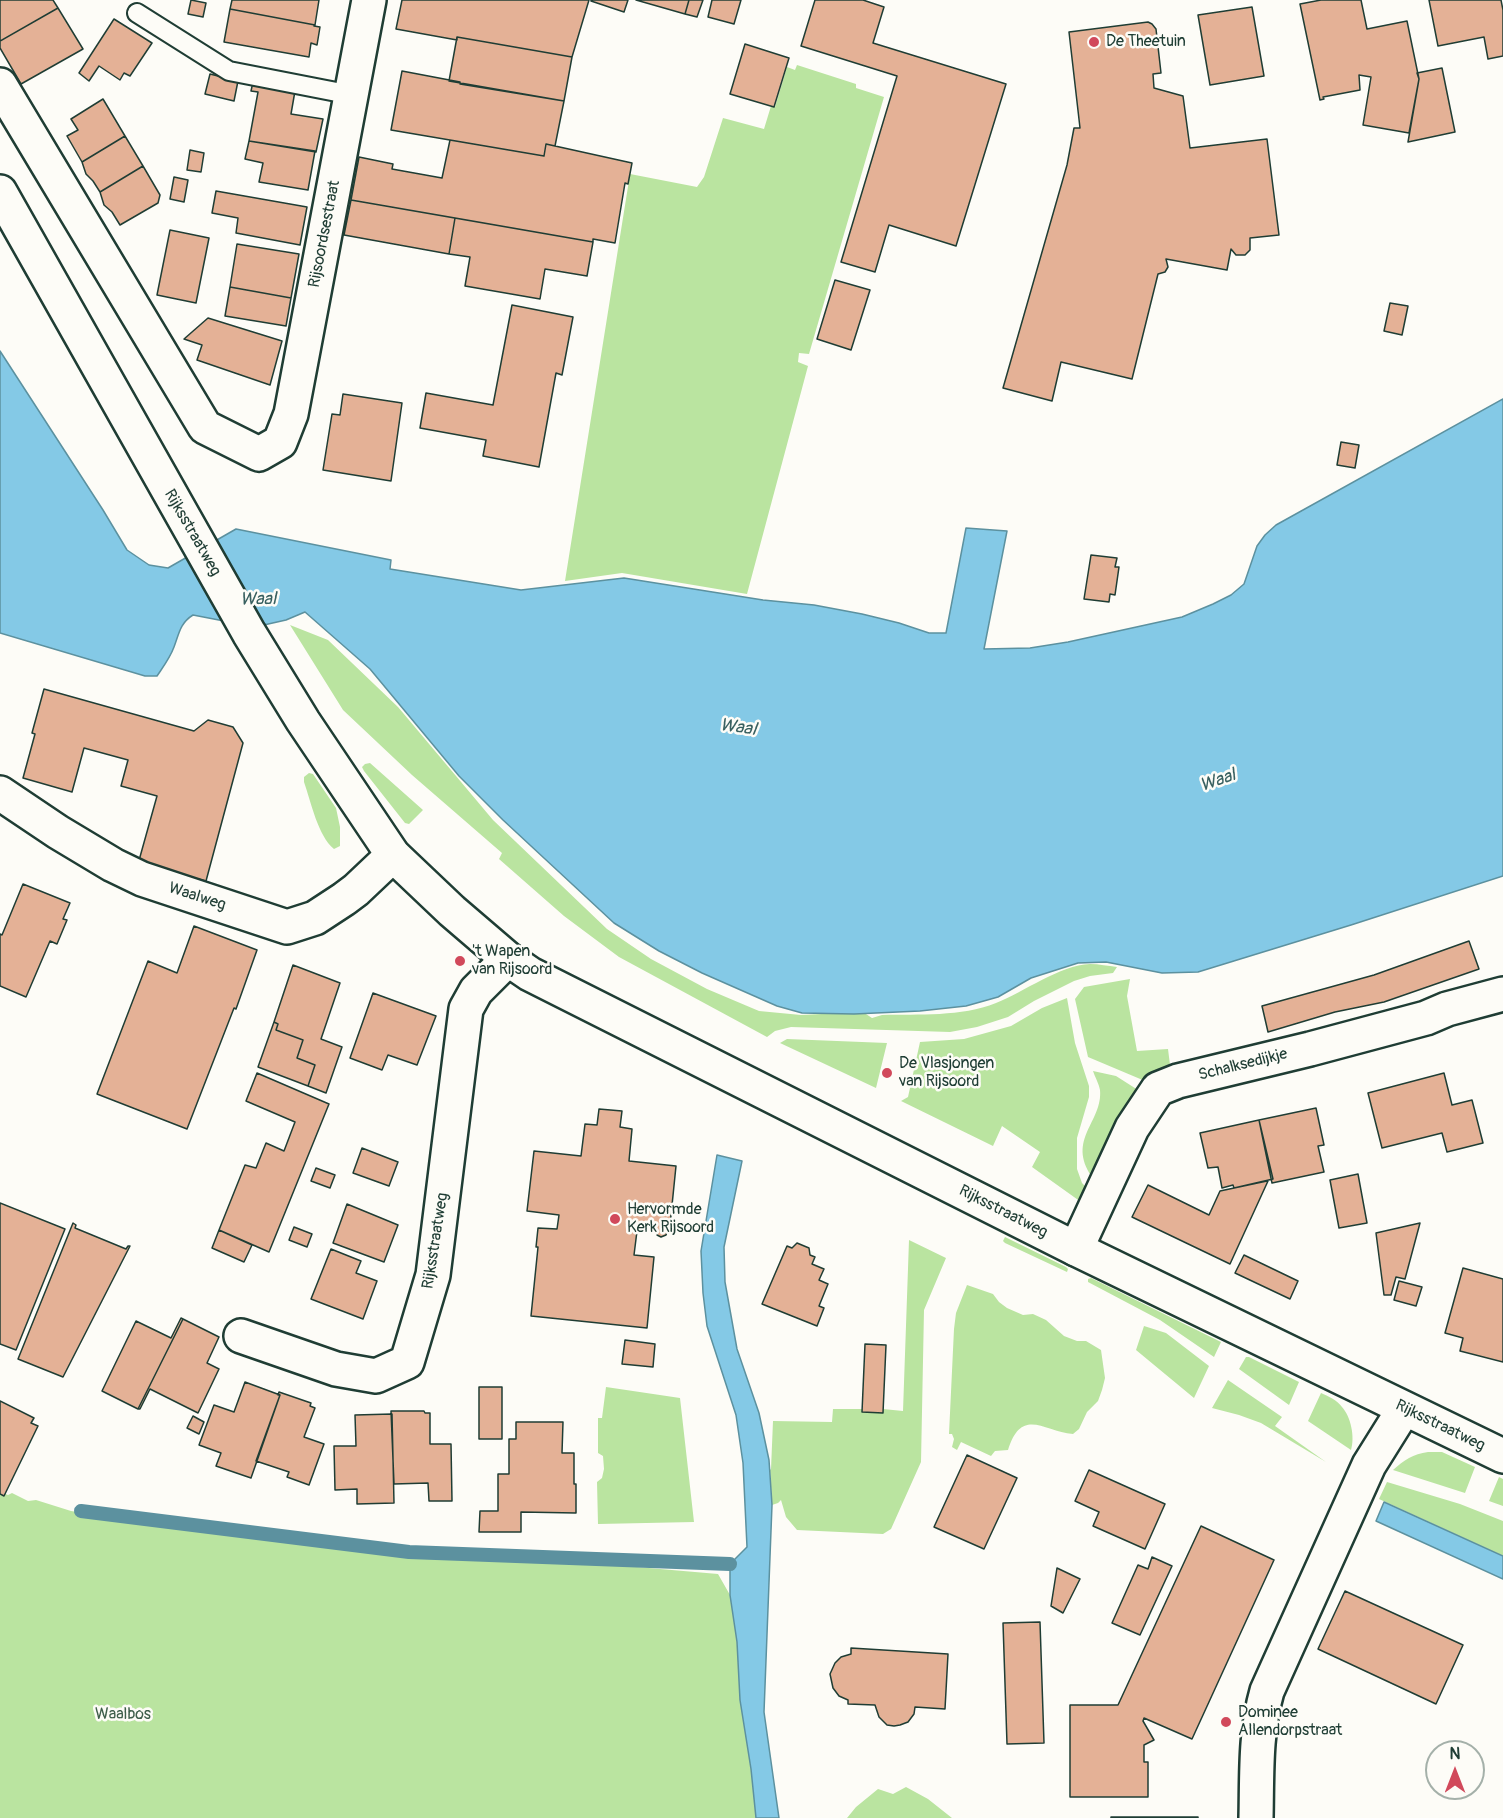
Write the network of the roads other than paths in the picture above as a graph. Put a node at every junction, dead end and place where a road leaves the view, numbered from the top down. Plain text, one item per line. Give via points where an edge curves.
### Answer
1 (369, 0) edge
2 (137, 13) dead end
3 (352, 95) junction
4 (4, 100) edge
5 (0, 192) edge
6 (0, 793) edge
7 (393, 855) junction
8 (508, 959) junction
9 (1503, 994) edge
10 (1076, 1249) junction
11 (241, 1336) dead end
12 (1404, 1409) junction
13 (1503, 1456) edge
14 (1256, 1818) edge

1 - 3 street, Rijsoordsestraat
2 - 3 lane via 229,71
3 - 4 street, Rijsoordsestraat via 291,414 280,442 259,454 205,427
5 - 7 street, Rijksstraatweg via 249,633
6 - 7 street, Waalweg via 58,832 142,879 287,927 315,918 344,899
7 - 8 street, Rijksstraatweg
8 - 10 street, Rijksstraatweg via 530,974
8 - 11 street, Rijksstraatweg via 476,991 466,1009 433,1275 407,1362 376,1376 336,1370
9 - 10 street, Schalksedijkje via 1158,1089 1132,1128
10 - 12 street, Rijksstraatweg
12 - 13 street, Rijksstraatweg
12 - 14 street via 1369,1465 1267,1691 1257,1746

